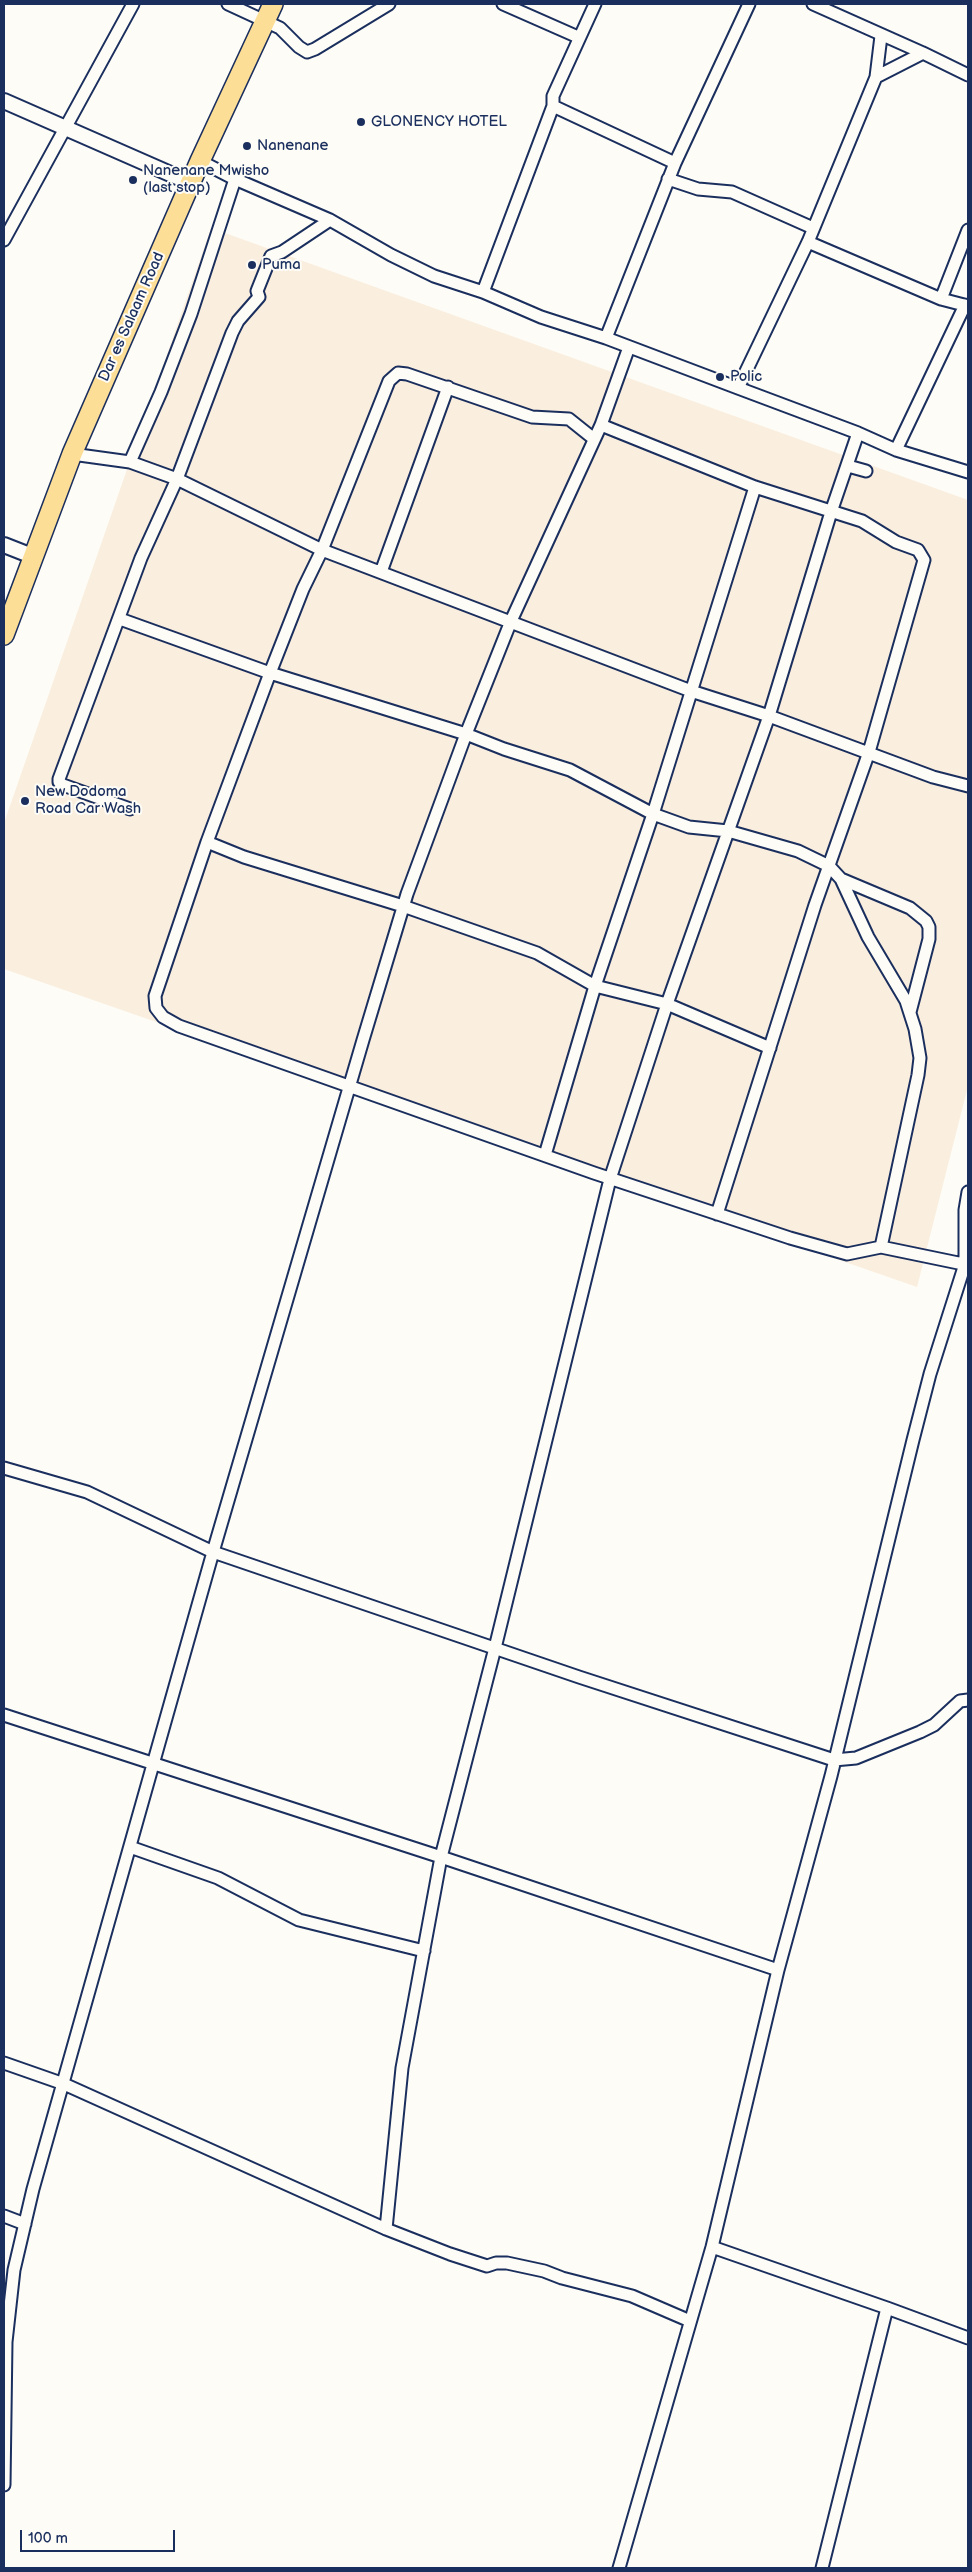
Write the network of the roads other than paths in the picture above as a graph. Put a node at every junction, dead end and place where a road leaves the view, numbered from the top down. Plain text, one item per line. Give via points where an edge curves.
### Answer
1 (133, 4) edge
2 (228, 4) edge
3 (273, 4) edge
4 (389, 4) edge
5 (503, 4) edge
6 (595, 4) edge
7 (749, 4) edge
8 (813, 4) edge
9 (263, 21) junction
10 (881, 36) junction
11 (578, 37) junction
12 (923, 53) junction
13 (967, 73) edge
14 (876, 78) junction
15 (4, 101) edge
16 (553, 106) junction
17 (66, 127) junction
18 (200, 161) junction
19 (675, 162) junction
20 (235, 179) junction
21 (668, 179) junction
22 (191, 184) junction
23 (330, 220) junction
24 (812, 228) junction
25 (968, 230) edge
26 (4, 240) edge
27 (808, 242) junction
28 (484, 292) junction
29 (941, 300) junction
30 (967, 306) edge
31 (606, 338) junction
32 (628, 347) junction
33 (448, 387) junction
34 (738, 388) junction
35 (601, 425) junction
36 (858, 433) junction
37 (594, 439) junction
38 (896, 450) junction
39 (72, 454) junction
40 (130, 462) junction
41 (848, 466) junction
42 (866, 471) dead end
43 (968, 472) edge
44 (177, 479) junction
45 (755, 487) junction
46 (831, 512) junction
47 (4, 545) edge
48 (322, 550) junction
49 (32, 556) junction
50 (381, 572) junction
51 (120, 619) junction
52 (511, 621) junction
53 (4, 635) edge
54 (270, 673) junction
55 (691, 691) junction
56 (769, 716) junction
57 (466, 734) junction
58 (868, 752) junction
59 (968, 786) edge
60 (130, 809) dead end
61 (653, 814) junction
62 (728, 831) junction
63 (207, 842) junction
64 (829, 866) junction
65 (841, 879) junction
66 (403, 906) junction
67 (595, 986) junction
68 (667, 1004) junction
69 (910, 1012) junction
70 (770, 1048) junction
71 (350, 1086) junction
72 (545, 1155) junction
73 (610, 1179) junction
74 (968, 1192) edge
75 (717, 1214) junction
76 (881, 1247) junction
77 (967, 1264) edge
78 (4, 1468) edge
79 (214, 1552) junction
80 (495, 1648) junction
81 (968, 1700) edge
82 (4, 1715) edge
83 (834, 1760) junction
84 (153, 1763) junction
85 (130, 1847) junction
86 (441, 1857) junction
87 (424, 1951) junction
88 (778, 1970) junction
89 (4, 2063) edge
90 (64, 2084) junction
91 (4, 2216) edge
92 (25, 2224) junction
93 (386, 2229) junction
94 (712, 2247) junction
95 (887, 2308) junction
96 (690, 2321) junction
97 (968, 2338) edge
98 (4, 2485) edge
99 (619, 2568) edge
100 (822, 2568) edge

1 - 17 street
2 - 9 street
3 - 9 highway, Dar es Salaam Road
4 - 9 street via 316,50 307,52 280,28
5 - 11 street
6 - 11 street
7 - 19 street
8 - 10 street
9 - 18 highway, Dar es Salaam Road
10 - 12 street
10 - 14 street
11 - 16 street via 553,96
12 - 13 street
12 - 14 street
14 - 24 street
15 - 17 street
16 - 19 street
16 - 28 street
17 - 22 street
17 - 26 street
18 - 20 street
18 - 22 highway, Dar es Salaam Road
19 - 21 street
20 - 23 street
20 - 40 street via 191,314
21 - 24 street via 698,189 732,192
21 - 31 street
22 - 39 highway, Dar es Salaam Road
23 - 28 street via 434,276
23 - 44 street via 271,256 257,291 260,297 238,321 232,333
24 - 27 street
25 - 29 street
27 - 29 street
27 - 34 street
28 - 31 street via 541,317
29 - 30 street
30 - 38 street
31 - 32 street
32 - 34 street
32 - 35 street
33 - 37 street via 532,417 569,419
33 - 48 street via 398,373 389,381
33 - 50 street
34 - 36 street
35 - 37 street
35 - 45 street
36 - 38 street
36 - 41 street
37 - 52 street
38 - 43 street
39 - 40 street
39 - 49 highway, Dar es Salaam Road
40 - 44 street
41 - 42 street
41 - 46 street
44 - 48 street
44 - 51 street via 142,558
45 - 46 street
45 - 55 street
46 - 56 street
46 - 58 street via 862,521 896,542 918,550 924,560
47 - 49 street
48 - 50 street
48 - 54 street
49 - 53 highway, Dar es Salaam Road
50 - 52 street
51 - 54 street
51 - 60 street via 59,782
52 - 55 street
52 - 57 street
54 - 57 street
54 - 63 street
55 - 56 street
55 - 61 street
56 - 58 street
56 - 62 street
57 - 61 street via 570,770
57 - 66 street
58 - 59 street via 933,777
58 - 64 street
61 - 62 street via 689,827
61 - 67 street
62 - 64 street via 798,851
62 - 68 street
63 - 66 street
63 - 71 street via 155,996 156,1008 163,1017 179,1026
64 - 65 street
64 - 70 street
65 - 69 street via 859,920 899,986
65 - 69 street via 910,908 926,921 930,934
66 - 67 street via 538,953
66 - 71 street
67 - 68 street
67 - 72 street
68 - 70 street
68 - 73 street
69 - 76 street via 919,1066
70 - 75 street
71 - 72 street
71 - 79 street
72 - 73 street
73 - 75 street
73 - 80 street
74 - 77 street via 965,1210
75 - 76 street via 847,1254
76 - 77 street
77 - 83 street via 923,1402
78 - 79 street via 87,1492
79 - 80 street
79 - 84 street
80 - 83 street
80 - 86 street
81 - 83 street via 958,1702 927,1729 856,1758
82 - 84 street
83 - 88 street
84 - 85 street
84 - 86 street
85 - 87 street via 218,1878 299,1920
85 - 90 street
86 - 87 street
86 - 88 street
87 - 93 street via 397,2103
88 - 94 street
89 - 90 street
90 - 92 street
90 - 93 street
91 - 92 street
92 - 98 street via 14,2270 6,2342
93 - 96 street via 487,2266 507,2263 625,2294
94 - 95 street
94 - 96 street
95 - 97 street
95 - 100 street
96 - 99 street

